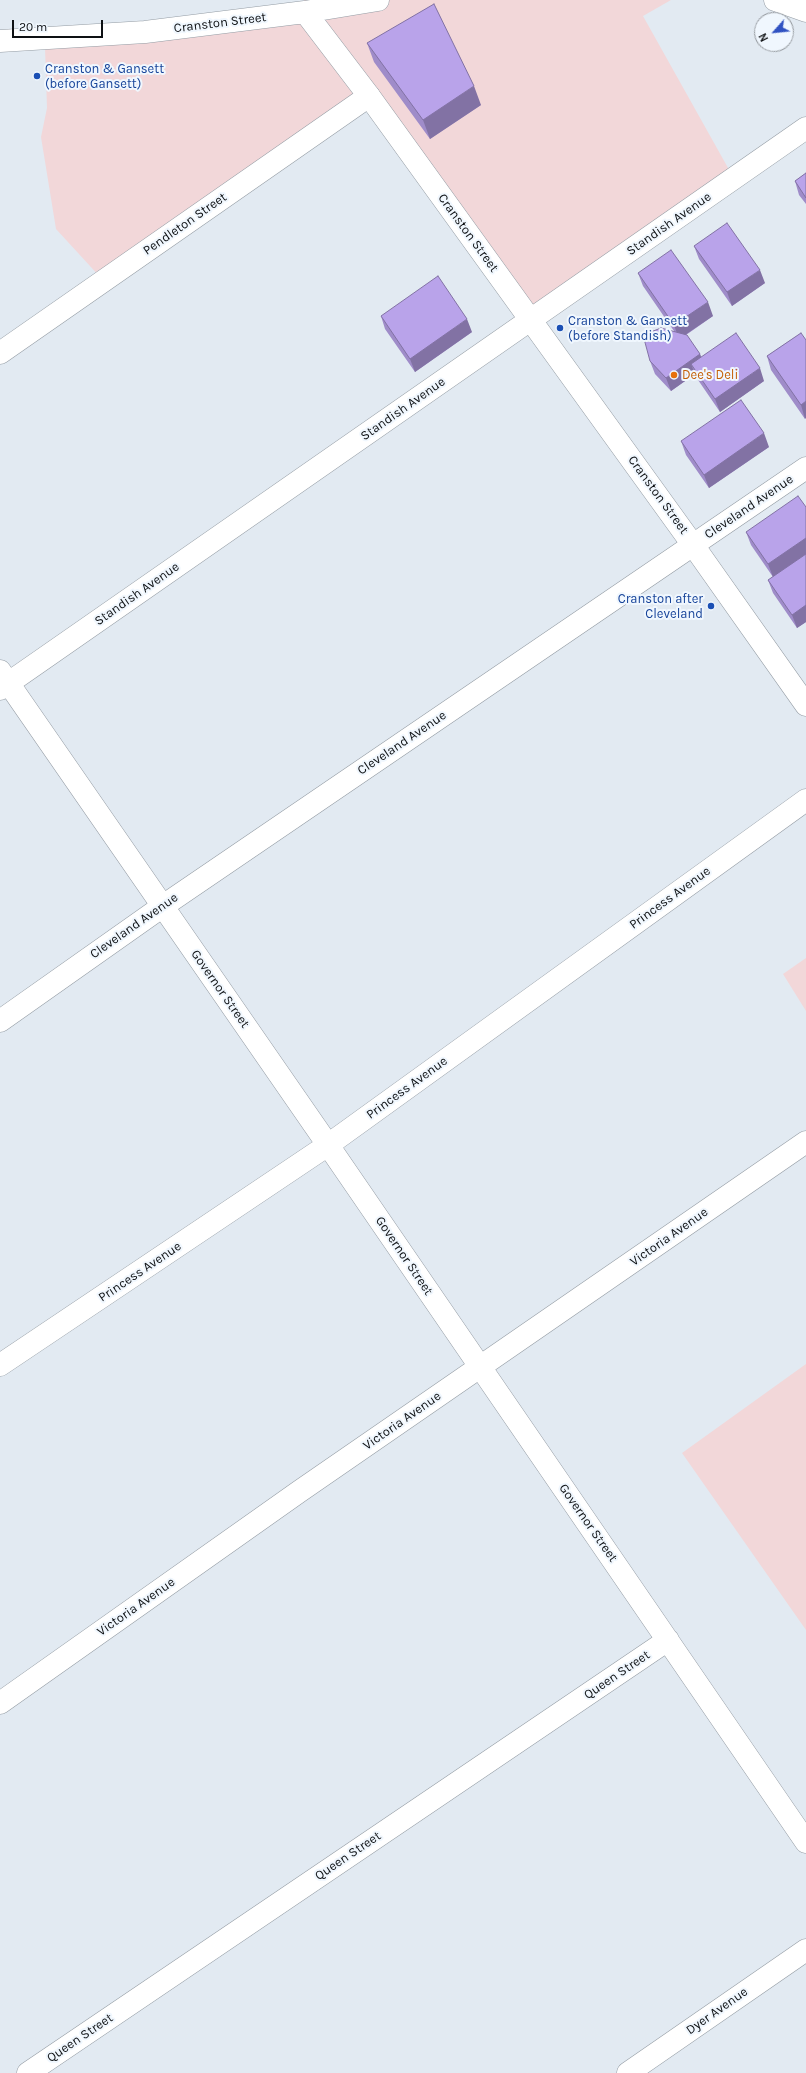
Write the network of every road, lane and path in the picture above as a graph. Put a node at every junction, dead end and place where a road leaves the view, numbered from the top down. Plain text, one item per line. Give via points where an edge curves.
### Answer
1 (378, 0) edge
2 (775, 0) edge
3 (305, 6) edge
4 (806, 11) edge
5 (0, 41) edge
6 (369, 96) junction
7 (806, 128) edge
8 (531, 320) junction
9 (0, 353) edge
10 (806, 468) edge
11 (693, 545) junction
12 (3, 681) edge
13 (806, 705) edge
14 (806, 800) edge
15 (163, 906) junction
16 (0, 1021) edge
17 (806, 1142) edge
18 (328, 1145) junction
19 (0, 1365) edge
20 (480, 1367) junction
21 (668, 1640) junction
22 (0, 1703) edge
23 (806, 1842) edge
24 (806, 1950) edge
25 (28, 2073) edge
26 (628, 2073) edge

1 - 3 street
2 - 4 street
3 - 5 street, Cranston Street via 145,32
3 - 6 street, Cranston Street
6 - 8 street, Cranston Street
6 - 9 street, Pendleton Street
7 - 8 street, Standish Avenue
8 - 11 street, Cranston Street
8 - 12 street, Standish Avenue
10 - 11 street, Cleveland Avenue
11 - 13 street, Cranston Street
11 - 15 street, Cleveland Avenue
12 - 15 street, Governor Street
14 - 18 street, Princess Avenue
15 - 16 street, Cleveland Avenue
15 - 18 street, Governor Street
17 - 20 street, Victoria Avenue
18 - 19 street, Princess Avenue
18 - 20 street, Governor Street
20 - 21 street, Governor Street
20 - 22 street, Victoria Avenue
21 - 23 street, Governor Street
21 - 25 street, Queen Street
24 - 26 street, Dyer Avenue

